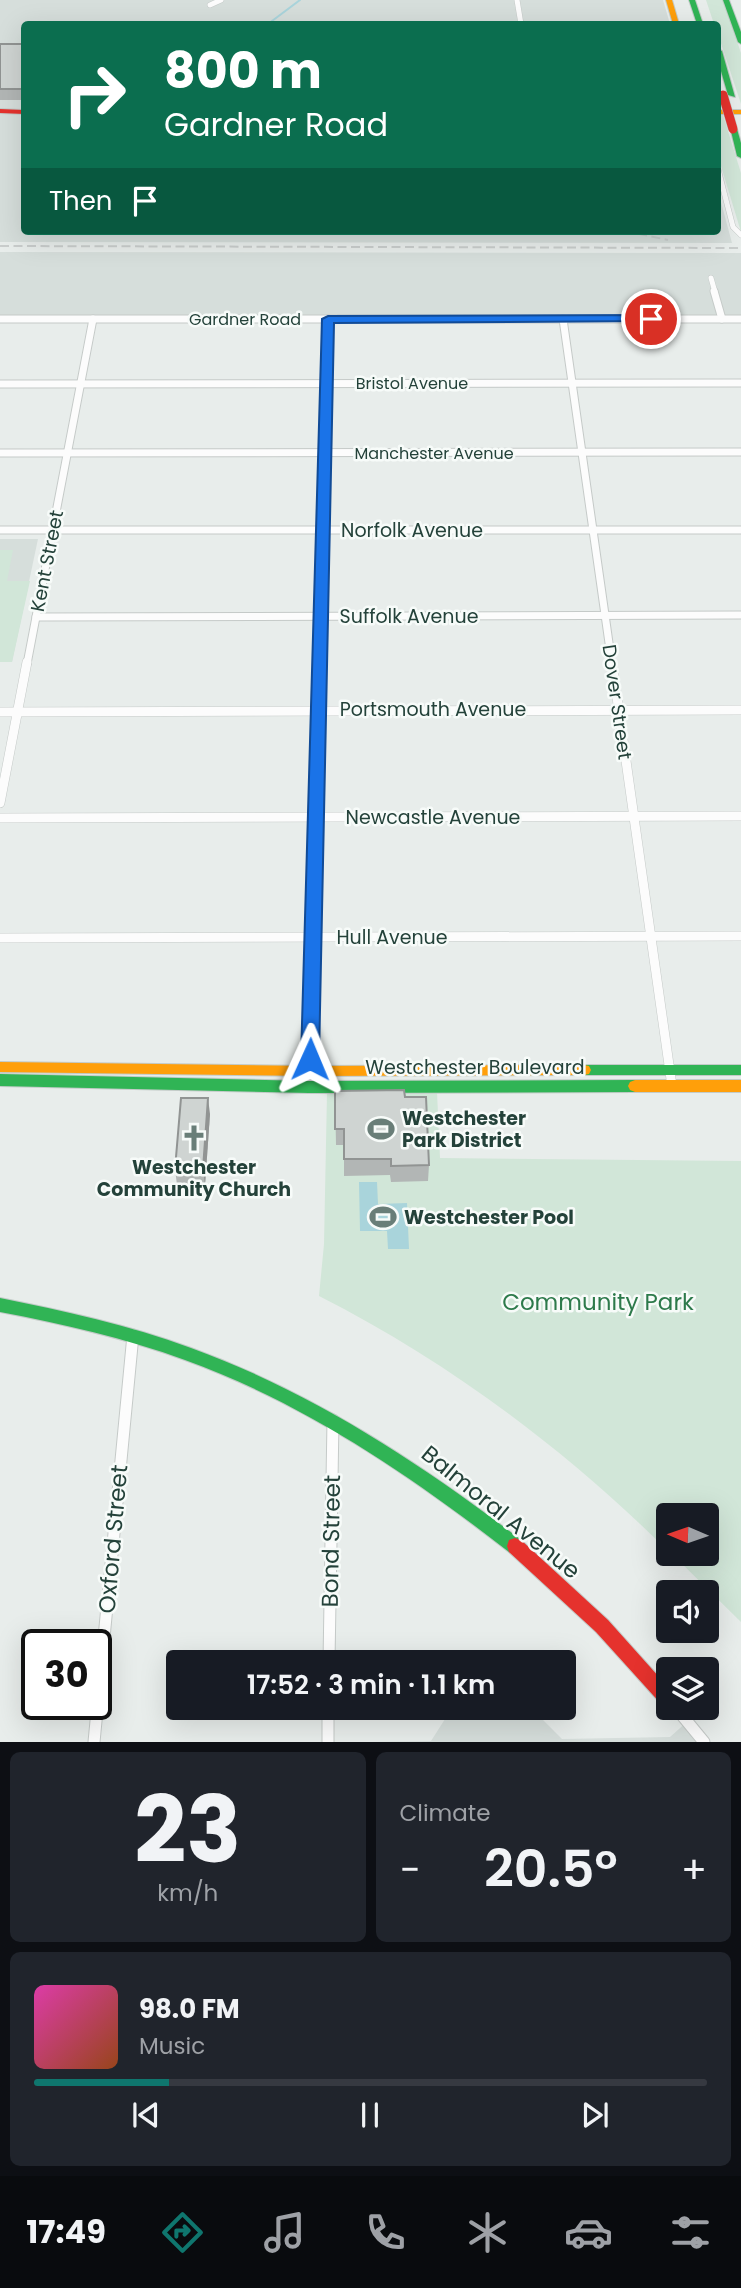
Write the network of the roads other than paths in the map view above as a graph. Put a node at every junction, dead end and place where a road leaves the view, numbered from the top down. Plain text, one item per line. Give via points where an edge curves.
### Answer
1 (221, 0) edge
2 (517, 0) edge
3 (669, 0) edge
4 (692, 0) edge
5 (701, 0) edge
6 (726, 0) edge
7 (210, 5) dead end
8 (520, 21) edge
9 (675, 21) edge
10 (699, 21) edge
11 (708, 21) edge
12 (738, 26) edge
13 (741, 42) edge
14 (721, 66) edge
15 (721, 84) edge
16 (727, 95) junction
17 (0, 111) edge
18 (21, 111) edge
19 (721, 112) edge
20 (741, 112) edge
21 (737, 127) edge
22 (741, 156) edge
23 (721, 181) edge
24 (741, 235) edge
25 (711, 278) dead end
26 (0, 319) edge
27 (93, 319) junction
28 (328, 319) junction
29 (563, 319) junction
30 (722, 319) junction
31 (741, 319) edge
32 (326, 383) junction
33 (572, 383) junction
34 (741, 383) edge
35 (0, 384) edge
36 (81, 384) junction
37 (0, 453) edge
38 (68, 453) junction
39 (325, 453) junction
40 (582, 453) junction
41 (741, 453) edge
42 (0, 530) edge
43 (53, 530) junction
44 (323, 530) junction
45 (593, 530) junction
46 (741, 530) edge
47 (741, 615) edge
48 (321, 616) junction
49 (605, 616) junction
50 (36, 617) junction
51 (318, 709) junction
52 (618, 710) junction
53 (741, 710) edge
54 (0, 712) edge
55 (18, 712) junction
56 (0, 803) edge
57 (634, 816) junction
58 (741, 816) edge
59 (316, 817) junction
60 (0, 818) edge
61 (651, 936) junction
62 (741, 936) edge
63 (313, 937) junction
64 (0, 938) edge
65 (0, 1067) edge
66 (670, 1070) junction
67 (741, 1070) edge
68 (310, 1071) junction
69 (0, 1080) edge
70 (672, 1086) junction
71 (741, 1086) edge
72 (309, 1087) junction
73 (0, 1305) edge
74 (133, 1335) junction
75 (333, 1420) junction
76 (329, 1650) edge
77 (656, 1686) edge
78 (328, 1720) edge
79 (686, 1720) edge
80 (94, 1742) edge
81 (328, 1742) edge
82 (704, 1742) edge

1 - 7 street
2 - 8 street
3 - 9 street
4 - 10 street
5 - 11 street
6 - 12 street
12 - 13 street
14 - 16 street
15 - 16 street
16 - 21 street, bridge
17 - 18 street
19 - 20 street
21 - 22 street
23 - 24 street via 733,228
25 - 30 street
26 - 27 street, Gardner Road
27 - 28 street, Gardner Road
27 - 36 street, Kent Street
28 - 29 street, Gardner Road
28 - 32 street
29 - 30 street, Gardner Road
29 - 33 street, Dover Street
30 - 31 street, Gardner Road
32 - 33 street, Bristol Avenue
32 - 36 street, Bristol Avenue
32 - 39 street
33 - 34 street, Bristol Avenue
33 - 40 street, Dover Street
35 - 36 street, Bristol Avenue
36 - 38 street, Kent Street
37 - 38 street, Manchester Avenue
38 - 39 street, Manchester Avenue
38 - 43 street, Kent Street
39 - 40 street, Manchester Avenue
39 - 44 street
40 - 41 street, Manchester Avenue
40 - 45 street, Dover Street
42 - 43 street, Norfolk Avenue
43 - 44 street, Norfolk Avenue
43 - 50 street, Kent Street
44 - 45 street, Norfolk Avenue
44 - 48 street
45 - 46 street, Norfolk Avenue
45 - 49 street, Dover Street
47 - 49 street, Suffolk Avenue
48 - 49 street, Suffolk Avenue
48 - 50 street, Suffolk Avenue
48 - 51 street
49 - 52 street, Dover Street
50 - 55 street, Kent Street
51 - 52 street, Portsmouth Avenue
51 - 55 street, Portsmouth Avenue
51 - 59 street
52 - 53 street, Portsmouth Avenue
52 - 57 street, Dover Street
54 - 55 street, Portsmouth Avenue
55 - 56 street, Kent Street
57 - 58 street, Newcastle Avenue
57 - 59 street, Newcastle Avenue
57 - 61 street, Dover Street
59 - 60 street, Newcastle Avenue
59 - 63 street
61 - 62 street, Hull Avenue
61 - 63 street, Hull Avenue
61 - 66 street, Dover Street
63 - 64 street, Hull Avenue
63 - 68 street
65 - 68 street, Westchester Boulevard
66 - 67 street, Westchester Boulevard
66 - 68 street, Westchester Boulevard
66 - 70 street, Dover Street
68 - 72 street
69 - 72 street, Westchester Boulevard
70 - 71 street, Westchester Boulevard
70 - 72 street, Westchester Boulevard
73 - 74 street, Balmoral Avenue
74 - 75 street, Balmoral Avenue via 223,1367
74 - 80 street, Oxford Street
75 - 76 street, Bond Street
75 - 77 street, Balmoral Avenue via 396,1458 505,1538 612,1637
78 - 81 street
79 - 82 street

